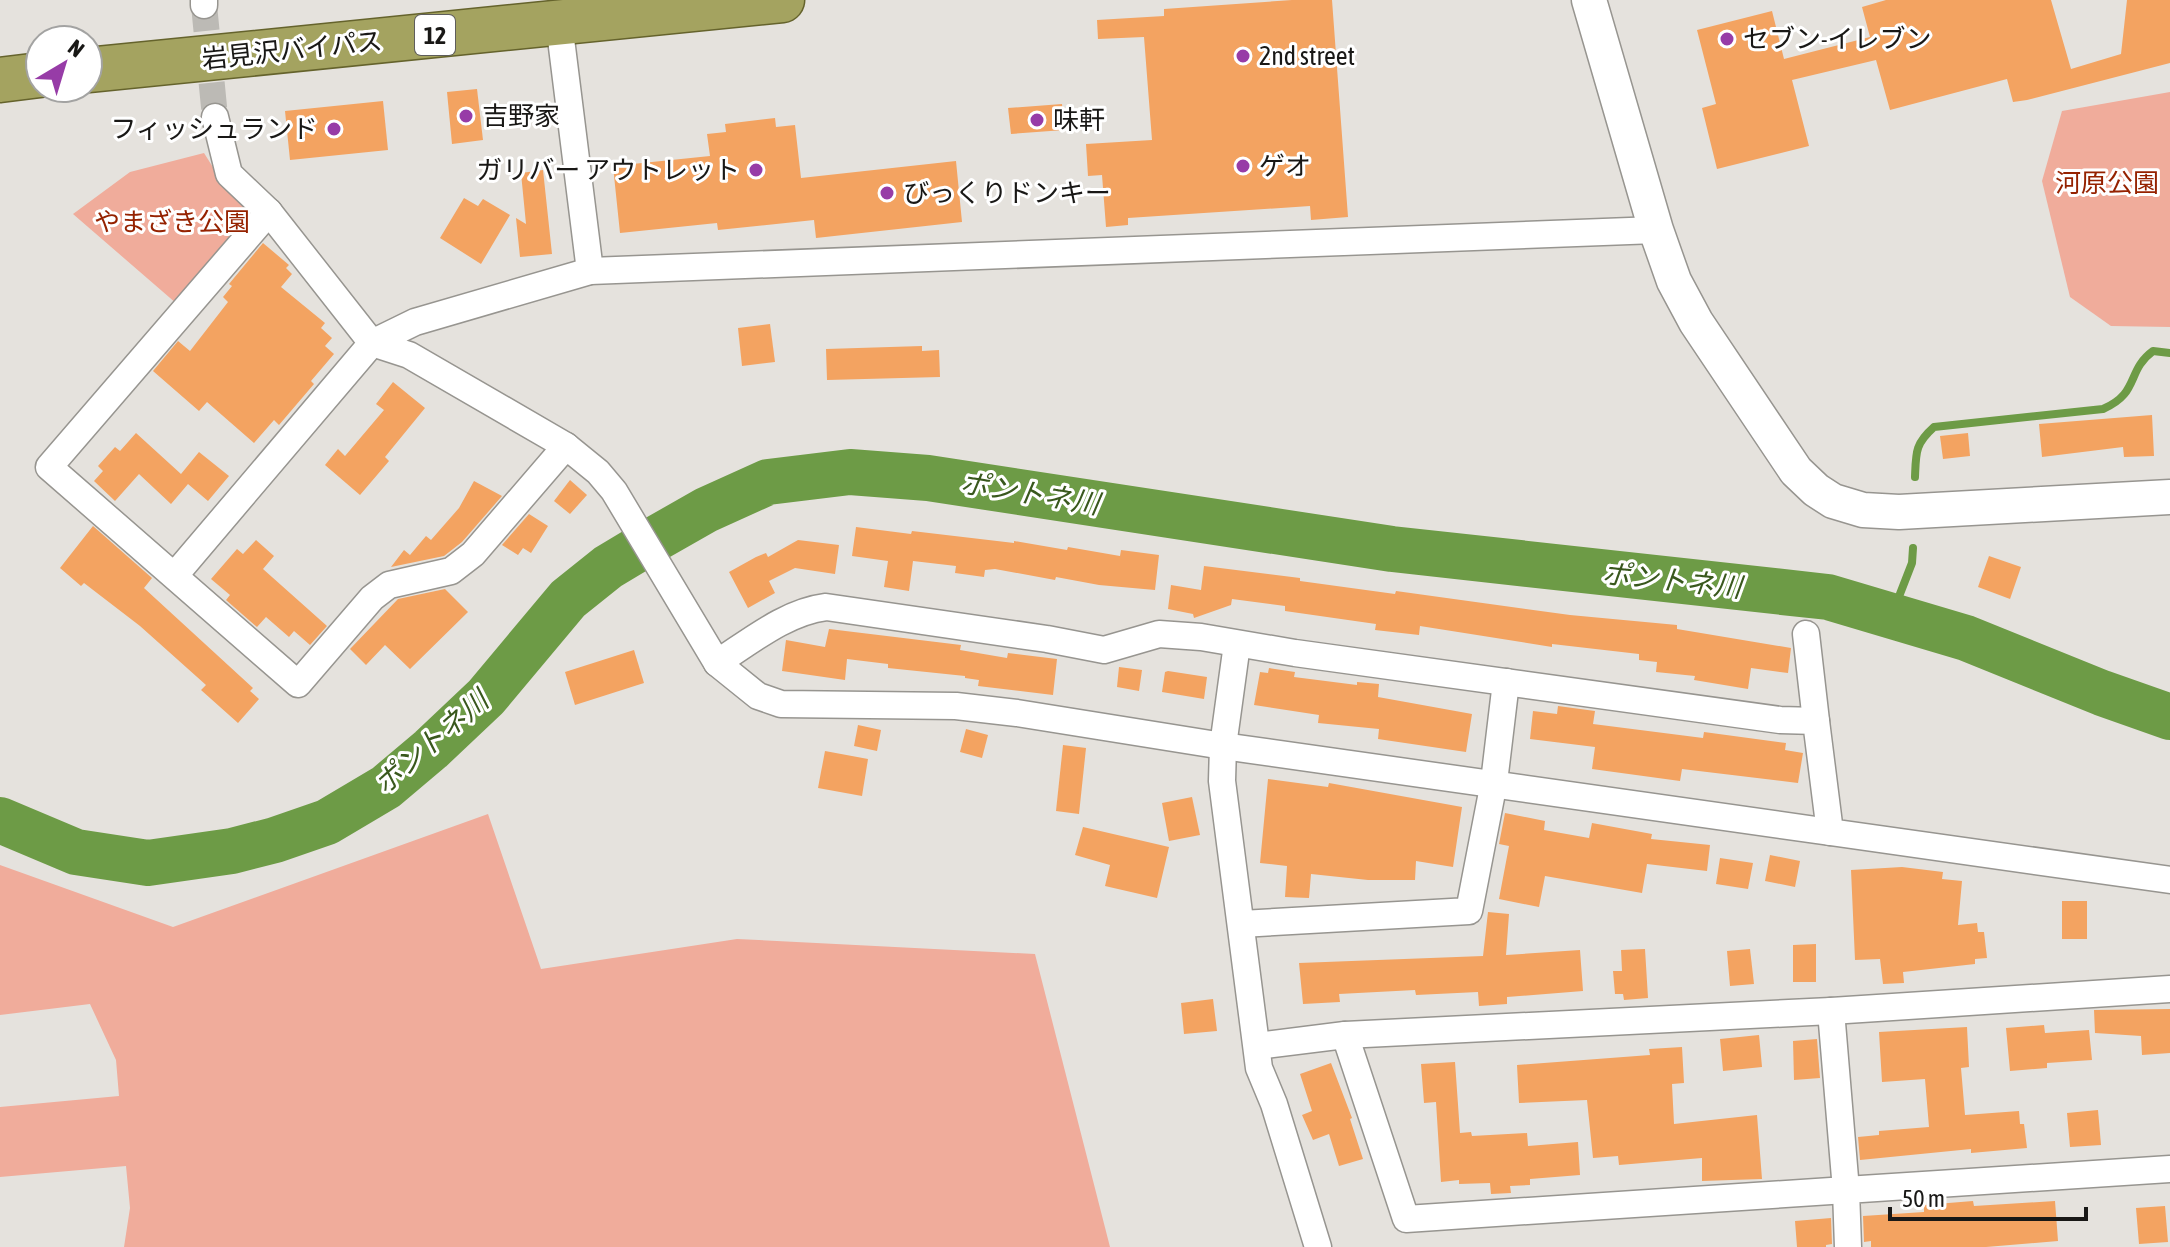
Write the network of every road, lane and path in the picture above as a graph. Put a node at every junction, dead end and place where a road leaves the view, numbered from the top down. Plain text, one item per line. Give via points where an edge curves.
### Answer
1 (782, 0) edge
2 (1589, 0) edge
3 (557, 12) edge
4 (104, 68) edge
5 (24, 77) edge
6 (0, 80) edge
7 (215, 117) tunnel mouth
8 (269, 212) junction
9 (1656, 230) junction
10 (590, 271) junction
11 (372, 343) junction
12 (566, 446) junction
13 (2170, 497) edge
14 (175, 575) junction
15 (1806, 634) dead end
16 (1237, 644) junction
17 (717, 663) junction
18 (1506, 682) junction
19 (1816, 721) junction
20 (1223, 746) junction
21 (1494, 782) junction
22 (1830, 832) junction
23 (2170, 880) edge
24 (1241, 924) junction
25 (2170, 989) edge
26 (1831, 1011) junction
27 (1345, 1035) junction
28 (1257, 1046) junction
29 (2170, 1169) edge
30 (1846, 1190) junction
31 (1318, 1247) edge
32 (1848, 1247) edge

1 - 3 highway, 岩見沢バイパス / 12
2 - 9 street
3 - 4 highway, 岩見沢バイパス / 12
3 - 10 street
5 - 6 highway
7 - 8 street via 229,174
8 - 11 street
8 - 14 street via 49,467
9 - 10 street
9 - 13 street via 1674,281 1723,364 1796,471 1833,501 1899,512
10 - 11 street via 415,322
11 - 12 street via 409,355
11 - 14 street
12 - 14 street via 473,554 451,571 389,585 298,684
12 - 17 street via 598,472 624,507
15 - 19 street
16 - 17 street via 1159,634 1104,650 826,607 783,621
16 - 18 street
16 - 20 street
17 - 20 street via 758,696 781,704 956,706
18 - 19 street
18 - 21 street
19 - 22 street
20 - 21 street
20 - 24 street via 1222,781
21 - 22 street
21 - 24 street via 1469,911
22 - 23 street
24 - 28 street
25 - 26 street
26 - 27 street
26 - 30 street
27 - 28 street
27 - 30 street via 1406,1219
28 - 31 street via 1265,1088
29 - 30 street
30 - 32 street

